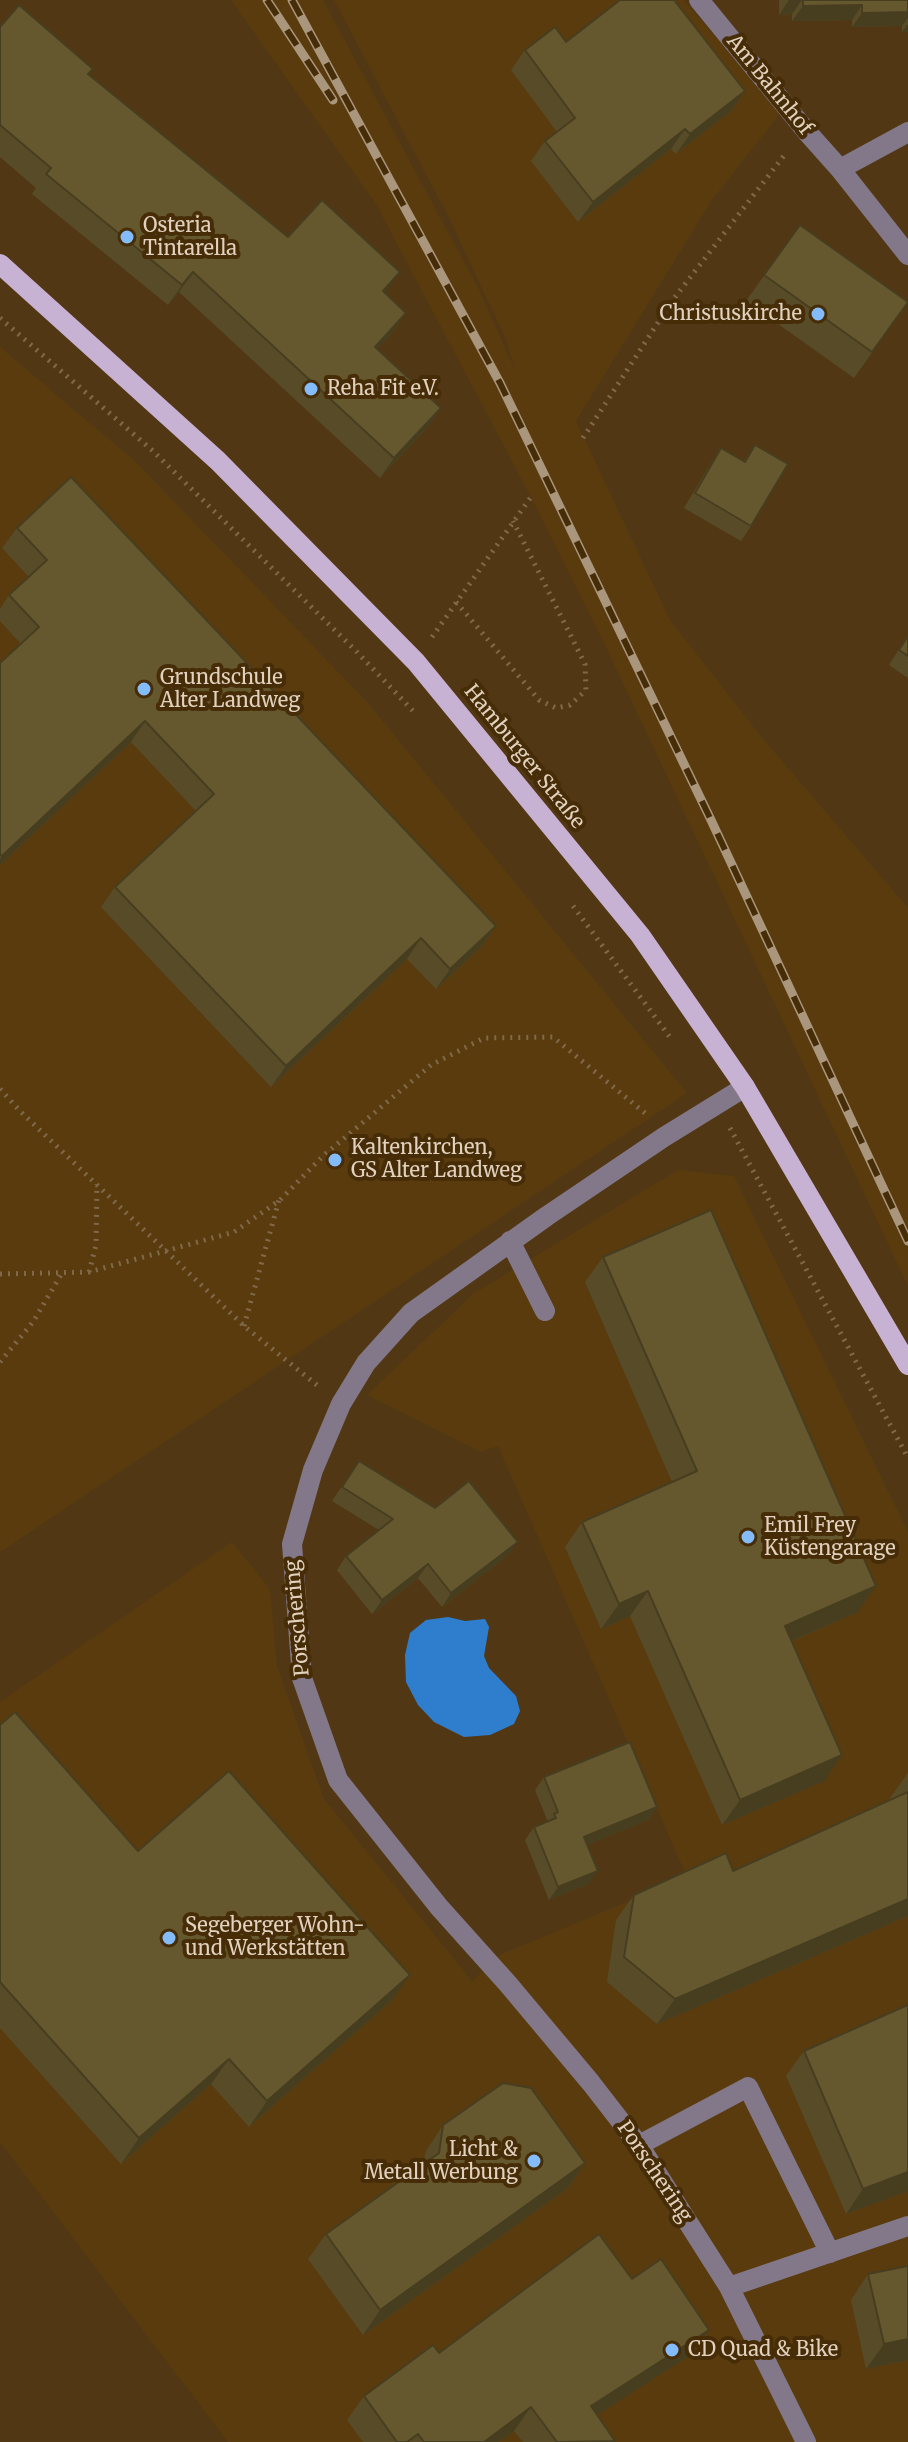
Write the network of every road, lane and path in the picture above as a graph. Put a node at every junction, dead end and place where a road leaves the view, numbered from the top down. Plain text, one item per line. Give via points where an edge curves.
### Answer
1 (699, 0) edge
2 (807, 132) junction
3 (908, 132) edge
4 (840, 169) junction
5 (908, 255) edge
6 (0, 264) edge
7 (0, 318) edge
8 (583, 438) dead end
9 (531, 497) dead end
10 (513, 521) junction
11 (419, 717) dead end
12 (571, 903) dead end
13 (680, 1052) dead end
14 (745, 1087) junction
15 (0, 1089) edge
16 (716, 1103) junction
17 (664, 1137) junction
18 (97, 1184) junction
19 (280, 1200) junction
20 (510, 1241) junction
21 (168, 1252) junction
22 (63, 1272) junction
23 (89, 1272) junction
24 (0, 1274) edge
25 (545, 1311) dead end
26 (244, 1326) junction
27 (0, 1362) edge
28 (908, 1365) edge
29 (341, 1404) junction
30 (908, 1458) edge
31 (639, 2145) junction
32 (908, 2226) edge
33 (830, 2253) junction
34 (729, 2287) junction
35 (806, 2442) edge

1 - 2 street, Am Bahnhof
2 - 4 street, Am Bahnhof
2 - 8 path via 672,301
3 - 4 street
4 - 5 street, Am Bahnhof
6 - 14 main road, Hamburger Straße via 218,461 416,662 640,935
7 - 11 path via 153,451
9 - 10 path
10 - 10 path via 456,602 539,700 556,708 570,705 586,690 585,664
12 - 13 path
14 - 16 street, Porschering
14 - 28 main road, Hamburger Straße
15 - 18 path
16 - 17 street, Porschering
16 - 30 path
17 - 19 path via 650,1117 553,1037 484,1038 431,1065 323,1156
17 - 20 street, Porschering
18 - 21 path
18 - 23 path via 96,1245
19 - 21 path via 234,1232
19 - 26 path
20 - 25 street
20 - 29 street, Porschering via 411,1313 366,1363
21 - 23 path
21 - 26 path
22 - 23 path
22 - 24 path
22 - 27 path via 33,1322
26 - 29 path
29 - 31 street, Porschering via 313,1470 292,1544 302,1678 338,1780
31 - 33 street via 748,2087
31 - 34 street, Porschering
32 - 33 street
33 - 34 street
34 - 35 street, Porschering

